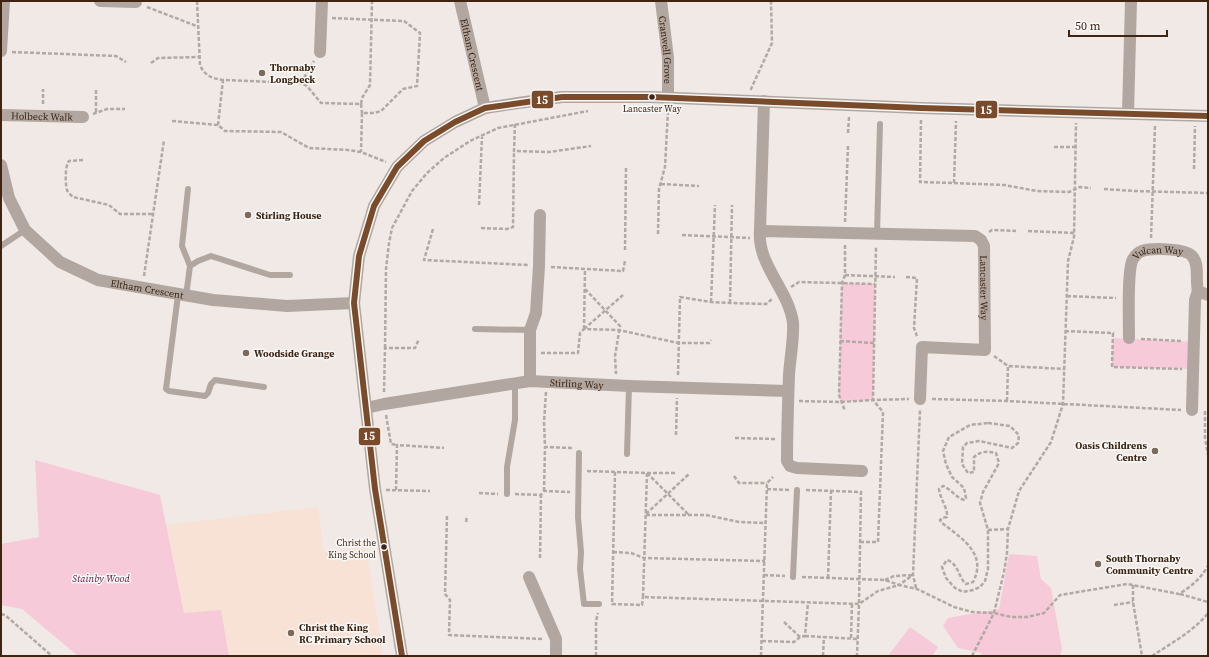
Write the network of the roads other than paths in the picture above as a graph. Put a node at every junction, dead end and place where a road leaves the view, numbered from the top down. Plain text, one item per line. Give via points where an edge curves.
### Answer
1 (4, 1) edge
2 (100, 1) edge
3 (322, 1) edge
4 (460, 1) edge
5 (661, 1) edge
6 (1130, 1) edge
7 (136, 2) road end
8 (5, 51) edge
9 (320, 52) road end
10 (668, 98) junction
11 (764, 101) junction
12 (485, 108) junction
13 (1128, 113) junction
14 (1, 115) edge
15 (1208, 116) edge
16 (83, 118) road end
17 (880, 124) dead end
18 (1, 165) edge
19 (188, 189) dead end
20 (540, 215) dead end
21 (25, 230) junction
22 (877, 234) junction
23 (760, 235) junction
24 (1, 246) edge
25 (190, 266) junction
26 (290, 275) dead end
27 (1203, 293) edge
28 (182, 295) junction
29 (354, 303) junction
30 (475, 329) dead end
31 (530, 330) junction
32 (1129, 338) road end
33 (530, 381) junction
34 (515, 383) junction
35 (629, 386) junction
36 (264, 387) dead end
37 (788, 396) junction
38 (920, 399) road end
39 (366, 408) junction
40 (1192, 410) road end
41 (579, 453) road end
42 (627, 454) dead end
43 (862, 471) dead end
44 (797, 490) road end
45 (507, 494) road end
46 (529, 577) dead end
47 (792, 577) road end
48 (599, 604) road end
49 (402, 656) edge
50 (556, 656) edge

1 - 8 street
2 - 7 street
3 - 9 street
4 - 12 street, Eltham Crescent
5 - 10 street, Cranwell Grove via 668,58
6 - 13 street
10 - 11 street
10 - 12 street via 562,97
11 - 13 street
11 - 23 street
12 - 29 street via 424,141 397,167 374,206 359,256
13 - 15 street
14 - 16 street, Holbeck Walk
17 - 22 lane
18 - 21 street, Eltham Crescent via 9,198
19 - 25 lane via 182,246
20 - 31 street via 536,313
21 - 24 lane
21 - 28 street, Eltham Crescent via 60,262 98,280
22 - 23 street, Lancaster Way
22 - 38 street, Lancaster Way via 975,236 984,246 985,350 922,347
23 - 37 street via 762,254 790,310 793,324
25 - 26 lane via 211,256 270,275
25 - 28 lane
27 - 32 street, Vulcan Way via 1196,283 1196,262 1192,255 1185,251 1150,249 1140,252 1133,260 1130,275
27 - 40 street via 1195,300
28 - 29 street, Eltham Crescent via 286,306
28 - 36 lane via 166,389 169,392 205,396 215,380
29 - 39 street
30 - 31 lane
31 - 33 street
33 - 34 street, Stirling Way
33 - 35 street, Stirling Way
34 - 39 street, Stirling Way
34 - 45 lane via 515,420 507,467
35 - 37 street, Stirling Way via 677,387
35 - 42 lane
37 - 43 street via 787,461 790,466
39 - 49 street via 375,489
41 - 48 lane via 578,517 584,604
44 - 47 lane
46 - 50 street via 556,639

